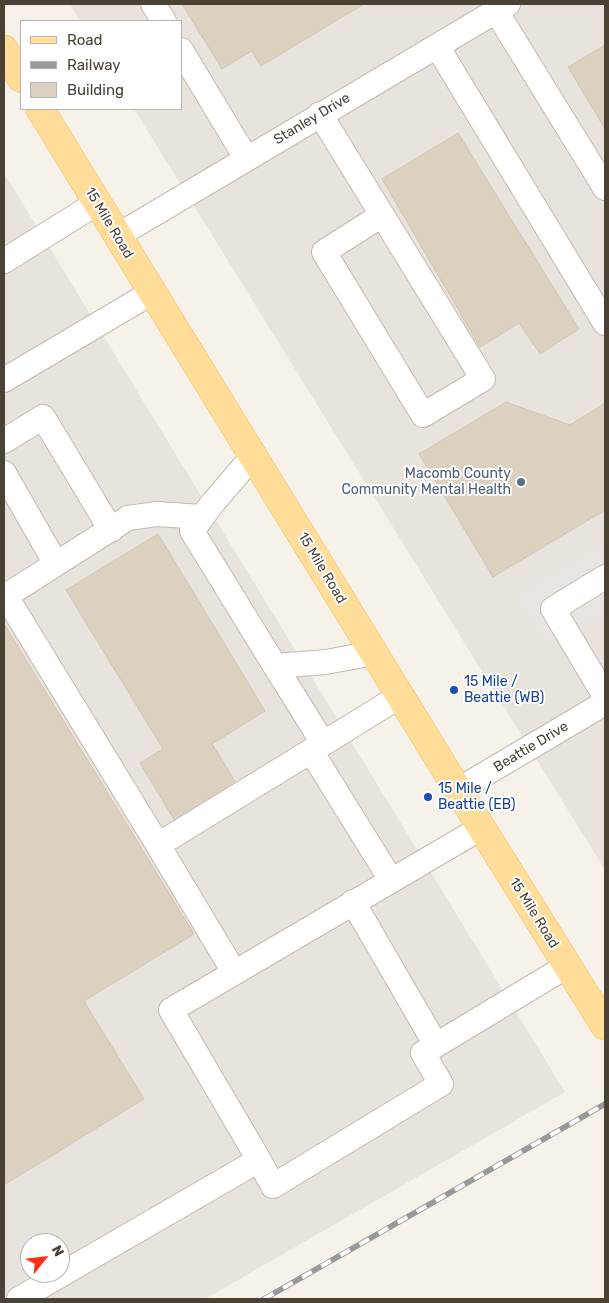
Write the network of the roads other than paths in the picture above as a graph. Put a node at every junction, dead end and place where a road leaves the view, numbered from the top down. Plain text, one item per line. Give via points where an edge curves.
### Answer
1 (153, 4) edge
2 (502, 7) edge
3 (163, 20) edge
4 (437, 46) junction
5 (4, 49) edge
6 (182, 52) edge
7 (20, 76) edge
8 (41, 110) edge
9 (320, 114) junction
10 (246, 158) junction
11 (605, 188) edge
12 (96, 203) junction
13 (382, 215) junction
14 (117, 236) junction
15 (4, 261) edge
16 (151, 293) junction
17 (605, 323) edge
18 (4, 380) edge
19 (4, 440) edge
20 (253, 456) junction
21 (4, 473) edge
22 (202, 517) junction
23 (111, 530) junction
24 (56, 564) junction
25 (605, 578) edge
26 (5, 595) edge
27 (374, 653) junction
28 (275, 666) junction
29 (400, 696) junction
30 (605, 696) edge
31 (605, 703) edge
32 (317, 747) junction
33 (458, 790) junction
34 (481, 828) junction
35 (158, 845) junction
36 (391, 880) junction
37 (353, 902) junction
38 (567, 966) junction
39 (234, 972) junction
40 (605, 1026) edge
41 (436, 1045) junction
42 (259, 1160) junction
43 (19, 1299) edge

1 - 3 street
2 - 4 street, Stanley Drive
2 - 11 street
4 - 9 street, Stanley Drive
4 - 17 street
5 - 7 main road
6 - 10 street
8 - 12 main road, 15 Mile Road
9 - 10 street, Stanley Drive
9 - 13 street
10 - 14 street, Stanley Drive
12 - 14 main road, 15 Mile Road
12 - 15 street
13 - 13 street via 483,379 422,415 324,252
14 - 16 main road, 15 Mile Road
16 - 18 street
16 - 20 main road, 15 Mile Road
19 - 23 street via 43,417
20 - 22 street
20 - 27 main road, 15 Mile Road
21 - 24 street
22 - 23 street via 157,514 128,518
22 - 28 street via 192,531
23 - 24 street
24 - 26 street
25 - 30 street via 553,609
26 - 35 street
27 - 28 street via 326,662
27 - 29 main road, 15 Mile Road
28 - 32 street
29 - 32 street
29 - 33 main road, 15 Mile Road
31 - 33 street, Beattie Drive
32 - 35 street
32 - 36 street
33 - 34 main road, 15 Mile Road
34 - 36 street
34 - 38 main road, 15 Mile Road
35 - 39 street
36 - 37 street
37 - 39 street
37 - 41 street
38 - 40 main road, 15 Mile Road
38 - 41 street
39 - 42 street via 171,1010
41 - 42 street via 423,1053 441,1084 273,1186
42 - 43 street

